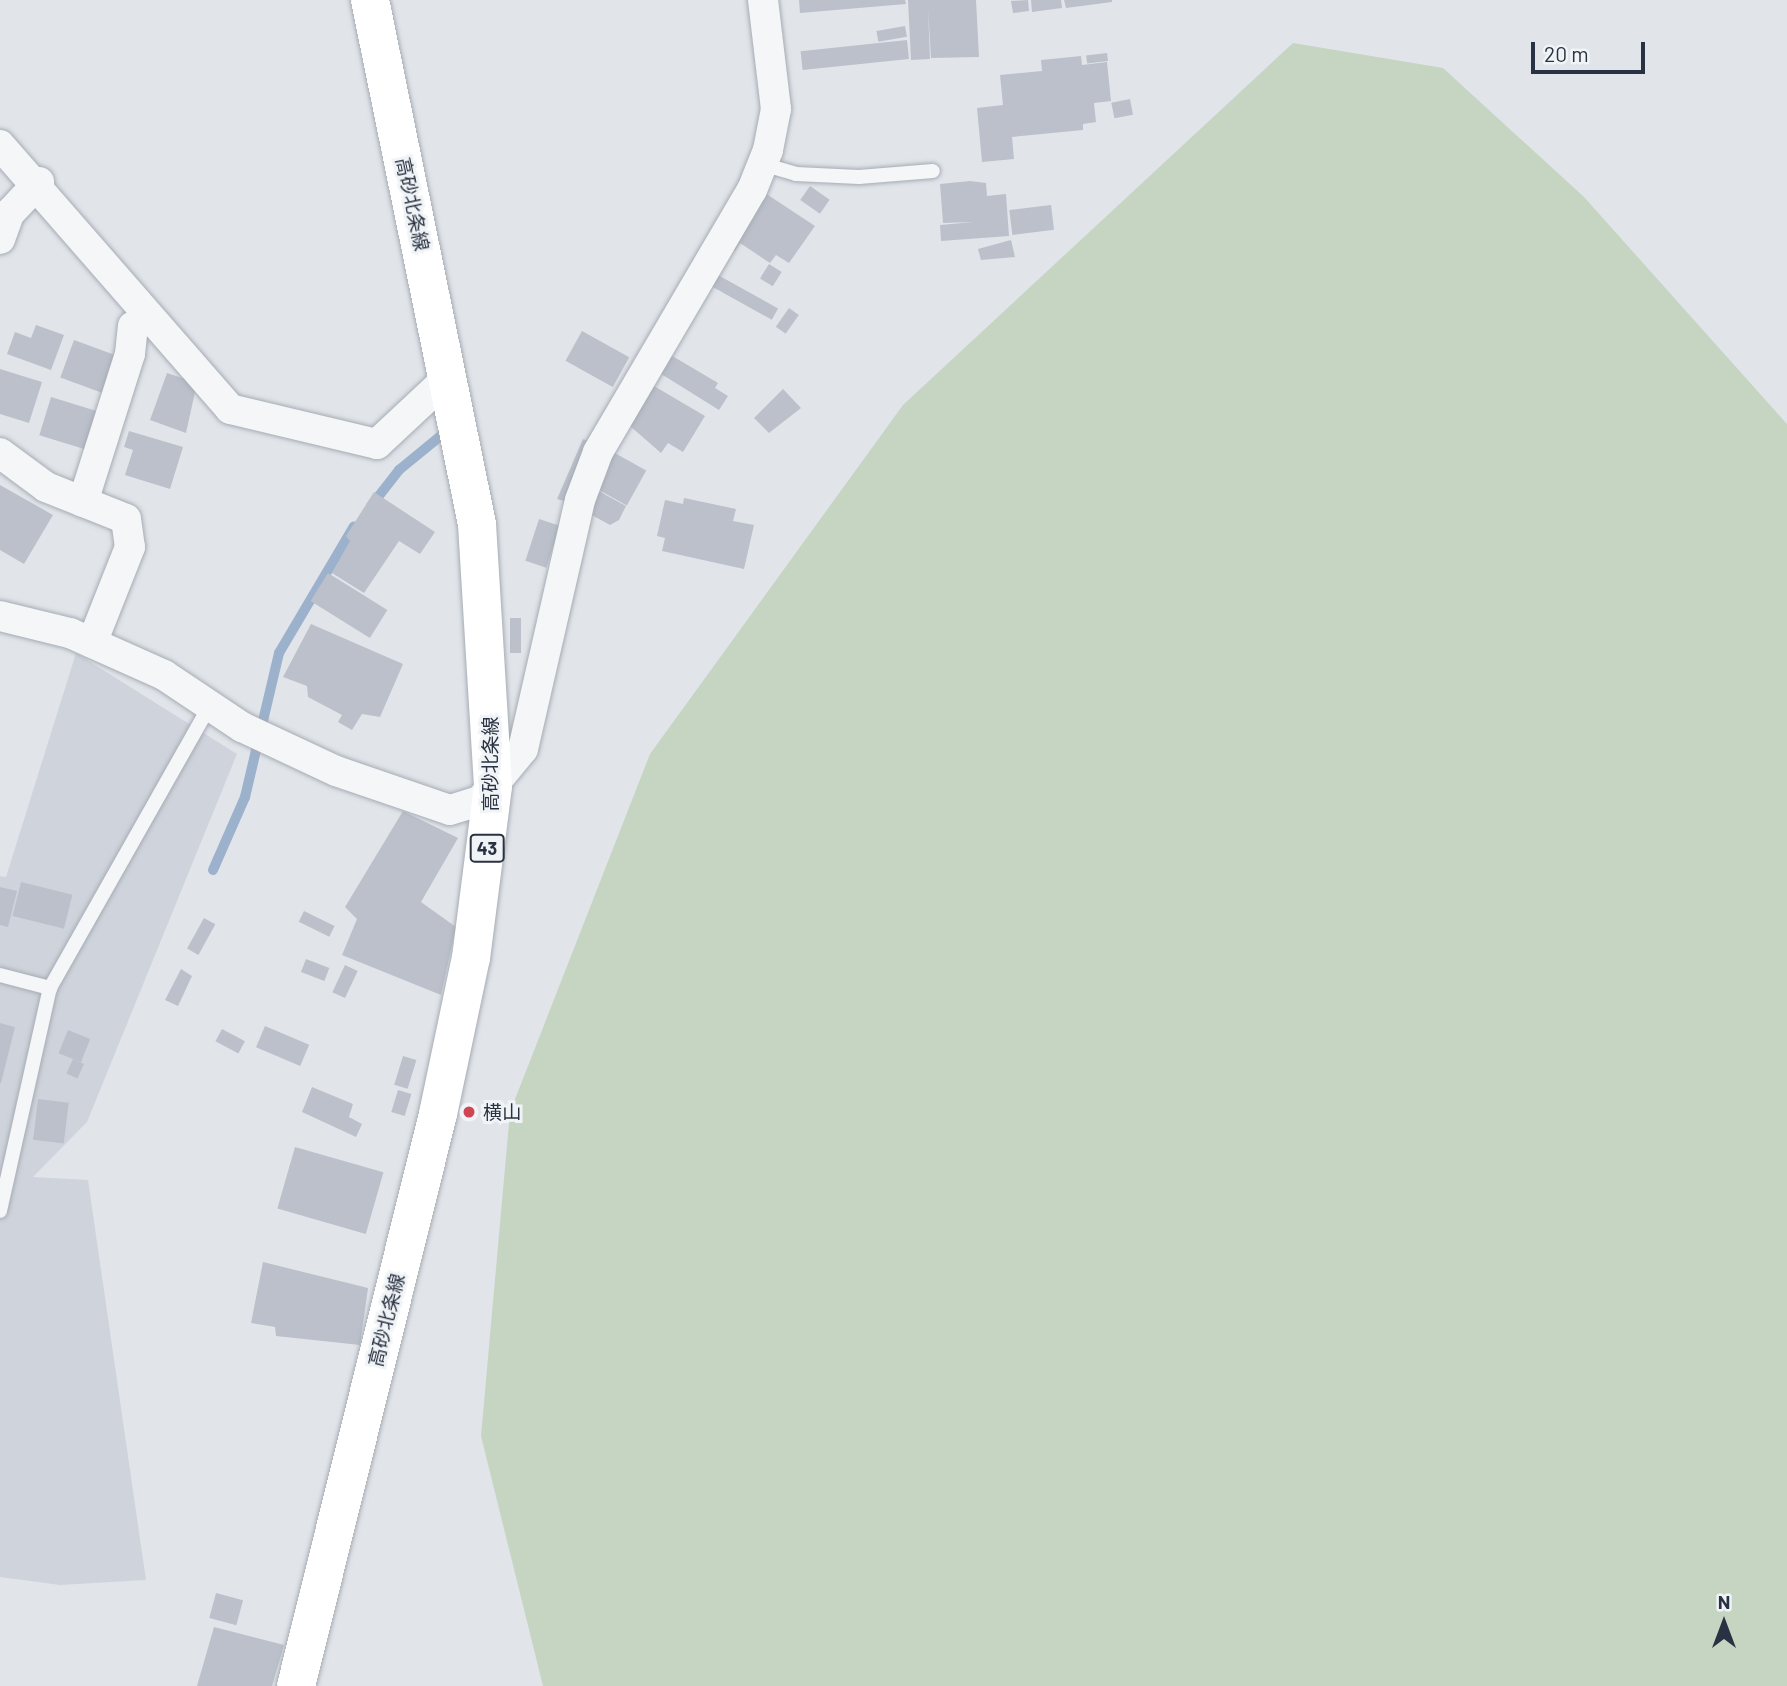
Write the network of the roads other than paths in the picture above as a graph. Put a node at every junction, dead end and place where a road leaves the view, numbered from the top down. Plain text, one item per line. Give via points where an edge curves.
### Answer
1 (370, 0) edge
2 (763, 0) edge
3 (0, 145) edge
4 (762, 164) junction
5 (933, 171) dead end
6 (38, 182) junction
7 (0, 239) edge
8 (133, 326) dead end
9 (450, 376) junction
10 (0, 453) edge
11 (82, 502) junction
12 (0, 616) edge
13 (92, 643) junction
14 (210, 705) junction
15 (493, 786) junction
16 (0, 975) edge
17 (50, 988) junction
18 (0, 1212) edge
19 (296, 1686) edge

1 - 9 main road, 高砂北条線 / 43
2 - 4 street via 776,109
3 - 6 street
4 - 5 lane via 796,174 859,177
4 - 15 street via 589,474 523,749
6 - 7 street via 9,214
6 - 9 street via 202,384 230,409 377,444
8 - 11 street via 130,354
9 - 15 main road, 高砂北条線 / 43 via 477,524
10 - 11 street via 46,487
11 - 13 street via 126,519 130,547
12 - 13 street
13 - 14 street via 164,675
14 - 15 street via 271,741 450,810 470,808
14 - 17 lane
15 - 19 main road, 高砂北条線 / 43 via 471,958 438,1114
16 - 17 lane
17 - 18 lane

